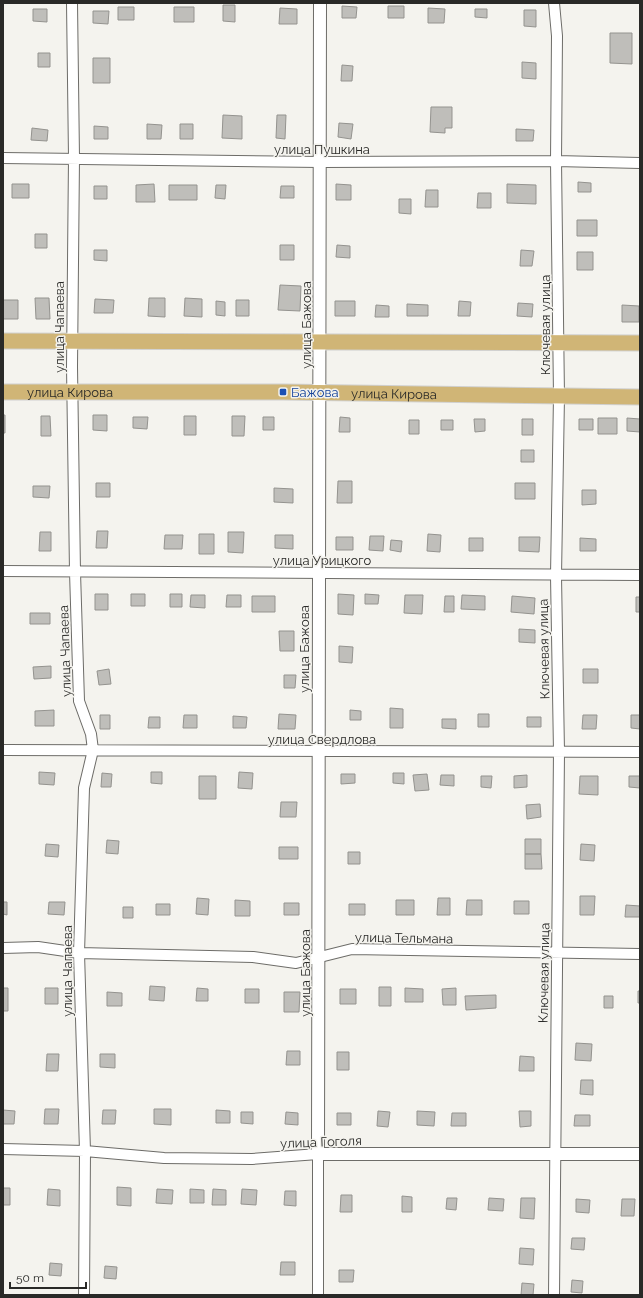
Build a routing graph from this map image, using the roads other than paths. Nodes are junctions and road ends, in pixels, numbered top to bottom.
1 (72, 3) edge
2 (320, 3) edge
3 (554, 3) edge
4 (3, 158) edge
5 (74, 158) junction
6 (556, 161) junction
7 (321, 162) junction
8 (640, 163) edge
9 (72, 340) junction
10 (3, 341) edge
11 (320, 341) junction
12 (558, 342) junction
13 (640, 343) edge
14 (3, 392) edge
15 (72, 392) junction
16 (320, 393) junction
17 (559, 396) junction
18 (640, 398) edge
19 (3, 571) edge
20 (75, 572) junction
21 (318, 573) junction
22 (640, 575) edge
23 (556, 576) junction
24 (3, 750) edge
25 (93, 750) junction
26 (319, 752) junction
27 (559, 752) junction
28 (640, 752) edge
29 (3, 948) edge
30 (78, 953) junction
31 (558, 954) junction
32 (640, 954) edge
33 (319, 958) junction
34 (3, 1149) edge
35 (84, 1151) junction
36 (318, 1154) junction
37 (554, 1154) junction
38 (640, 1154) edge
39 (84, 1295) edge
40 (318, 1295) edge
41 (554, 1295) edge

1 - 5 street, улица Чапаева
2 - 7 street, улица Бажова
3 - 6 street, Ключевая улица
4 - 5 street, улица Пушкина
5 - 7 street, улица Пушкина
5 - 9 street, улица Чапаева
6 - 7 street, улица Пушкина
6 - 8 street, улица Пушкина
6 - 12 street, Ключевая улица
7 - 11 street, улица Бажова
9 - 10 main road
9 - 11 main road
9 - 15 street, улица Чапаева
11 - 12 main road
11 - 16 street, улица Бажова
12 - 13 main road
12 - 17 street, Ключевая улица
14 - 15 main road, улица Кирова
15 - 16 main road, улица Кирова
15 - 20 street, улица Чапаева
16 - 17 main road, улица Кирова
16 - 21 street, улица Бажова
17 - 18 main road, улица Кирова
17 - 23 street, Ключевая улица
19 - 20 street, улица Урицкого
20 - 21 street, улица Урицкого
20 - 25 street, улица Чапаева
21 - 23 street, улица Урицкого
21 - 26 street, улица Бажова
22 - 23 street, улица Урицкого
23 - 27 street, Ключевая улица
24 - 25 street, улица Свердлова
25 - 26 street, улица Свердлова
25 - 30 street, улица Чапаева
26 - 27 street, улица Свердлова
26 - 33 street, улица Бажова
27 - 28 street, улица Свердлова
27 - 31 street, Ключевая улица
29 - 30 street, улица Тельмана
30 - 33 street, улица Тельмана
30 - 35 street, улица Чапаева
31 - 32 street, улица Тельмана
31 - 33 street, улица Тельмана
31 - 37 street, Ключевая улица
33 - 36 street, улица Бажова
34 - 35 street, улица Гоголя
35 - 36 street, улица Гоголя
35 - 39 street, улица Чапаева
36 - 37 street, улица Гоголя
36 - 40 street, улица Бажова
37 - 38 street, улица Гоголя
37 - 41 street, Ключевая улица

